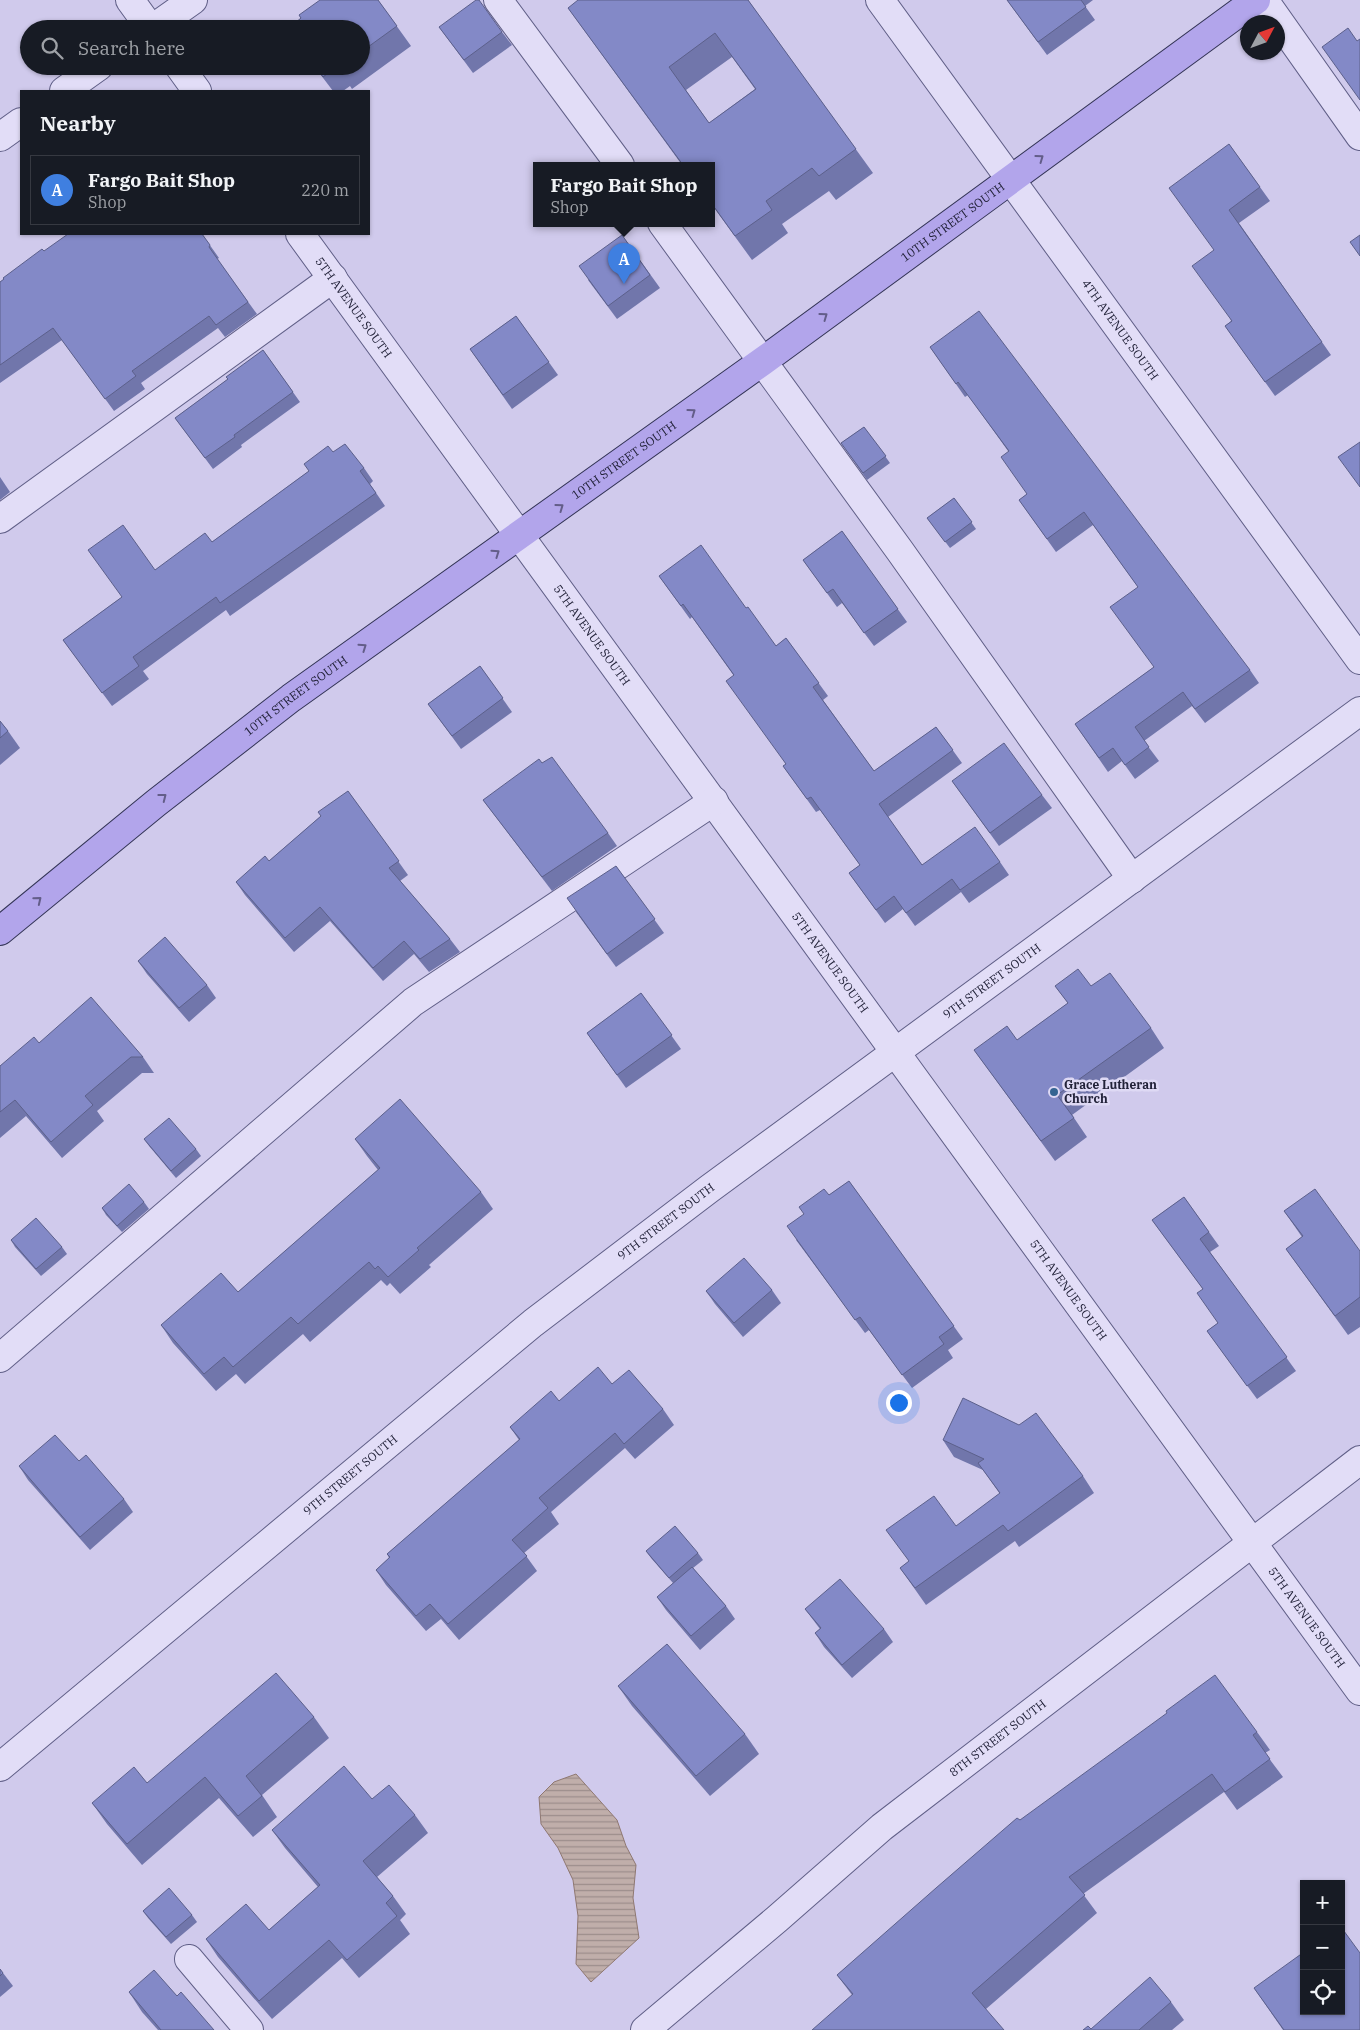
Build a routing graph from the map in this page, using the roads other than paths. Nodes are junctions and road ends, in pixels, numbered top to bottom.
1 (130, 0) edge
2 (193, 0) edge
3 (498, 0) edge
4 (880, 0) edge
5 (1256, 0) edge
6 (1264, 0) edge
7 (144, 20) edge
8 (164, 20) edge
9 (86, 75) edge
10 (185, 75) edge
11 (65, 90) edge
12 (196, 90) edge
13 (20, 123) edge
14 (1360, 136) edge
15 (0, 137) edge
16 (618, 162) edge
17 (1011, 180) junction
18 (665, 227) edge
19 (301, 235) edge
20 (333, 278) junction
21 (763, 361) junction
22 (0, 519) edge
23 (521, 535) junction
24 (1360, 660) edge
25 (1360, 711) edge
26 (714, 801) junction
27 (1132, 879) junction
28 (0, 931) edge
29 (896, 1052) junction
30 (0, 1358) edge
31 (1360, 1460) edge
32 (1252, 1543) junction
33 (1360, 1691) edge
34 (0, 1767) edge
35 (189, 1959) dead end
36 (249, 2030) edge
37 (645, 2030) edge

1 - 7 street
2 - 8 street
3 - 16 street
4 - 17 street, 4TH AVENUE SOUTH
17 -> 5 main road, 10TH STREET SOUTH
6 - 14 street
9 - 11 street
10 - 12 street
13 - 15 street
21 -> 17 main road, 10TH STREET SOUTH
17 - 24 street, 4TH AVENUE SOUTH
18 - 21 street
19 - 20 street, 5TH AVENUE SOUTH
20 - 22 street
20 - 23 street, 5TH AVENUE SOUTH
23 -> 21 main road, 10TH STREET SOUTH
21 - 27 street
23 - 26 street, 5TH AVENUE SOUTH
28 -> 23 main road, 10TH STREET SOUTH
25 - 27 street, 9TH STREET SOUTH
26 - 29 street, 5TH AVENUE SOUTH
26 - 30 street
27 - 29 street, 9TH STREET SOUTH
29 - 32 street, 5TH AVENUE SOUTH
29 - 34 street, 9TH STREET SOUTH
31 - 32 street, 8TH STREET SOUTH
32 - 33 street, 5TH AVENUE SOUTH
32 - 37 street, 8TH STREET SOUTH
35 - 36 street

